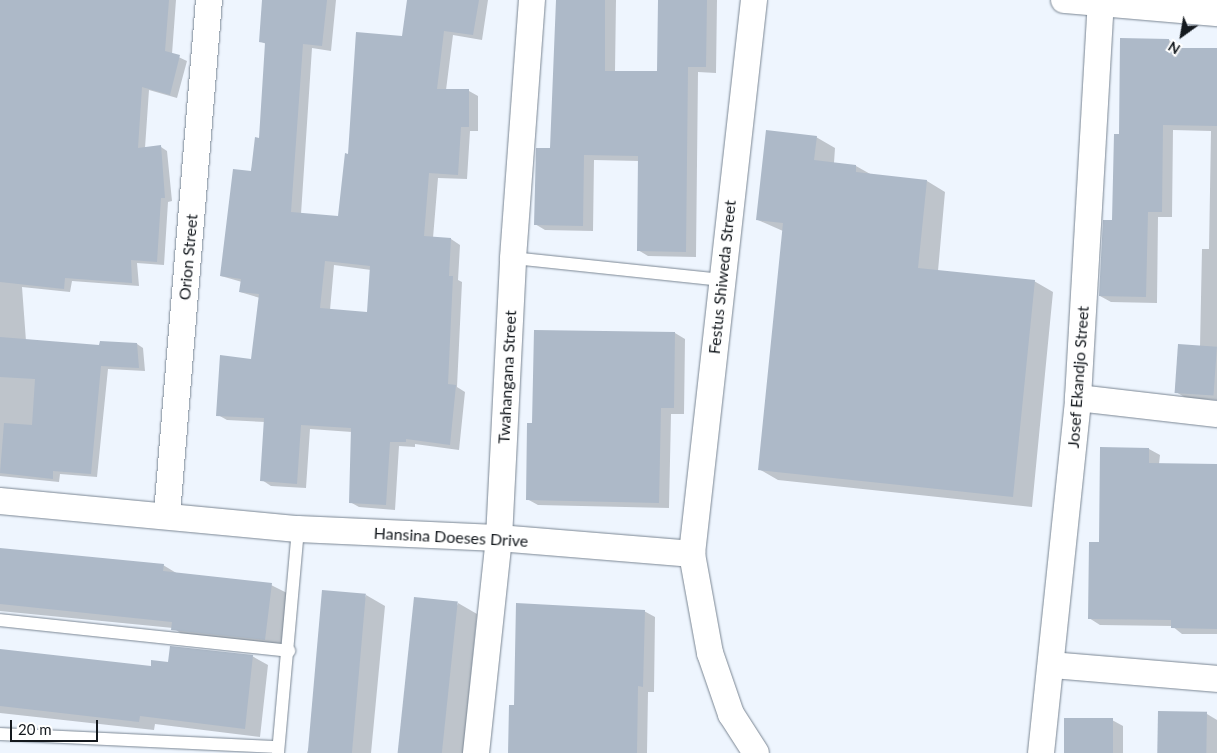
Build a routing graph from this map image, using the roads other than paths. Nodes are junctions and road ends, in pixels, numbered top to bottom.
1 (209, 0) edge
2 (532, 0) edge
3 (754, 0) edge
4 (1064, 0) edge
5 (1101, 2) edge
6 (1217, 13) edge
7 (513, 258) junction
8 (721, 280) junction
9 (1078, 398) junction
10 (1217, 414) edge
11 (0, 501) edge
12 (167, 514) junction
13 (298, 529) junction
14 (499, 538) junction
15 (692, 554) junction
16 (0, 620) edge
17 (289, 651) junction
18 (1052, 665) junction
19 (1217, 679) edge
20 (0, 734) edge
21 (278, 750) edge
22 (476, 753) edge
23 (756, 753) edge
24 (1041, 753) edge

1 - 12 street, Orion Street
2 - 7 street, Twahangana Street
3 - 8 street, Festus Shiweda Street
4 - 5 street
5 - 6 street
5 - 9 street, Josef Ekandjo Street
7 - 8 lane
7 - 14 street, Twahangana Street
8 - 15 street, Festus Shiweda Street
9 - 10 street
9 - 18 street, Josef Ekandjo Street
11 - 12 street, Hansina Doeses Drive
12 - 13 street, Hansina Doeses Drive
13 - 14 street, Hansina Doeses Drive
13 - 17 lane
14 - 15 street, Hansina Doeses Drive
14 - 22 street, Twahangana Street
15 - 23 street
16 - 17 lane
17 - 21 lane
18 - 19 street
18 - 24 street, Josef Ekandjo Street
20 - 21 lane

